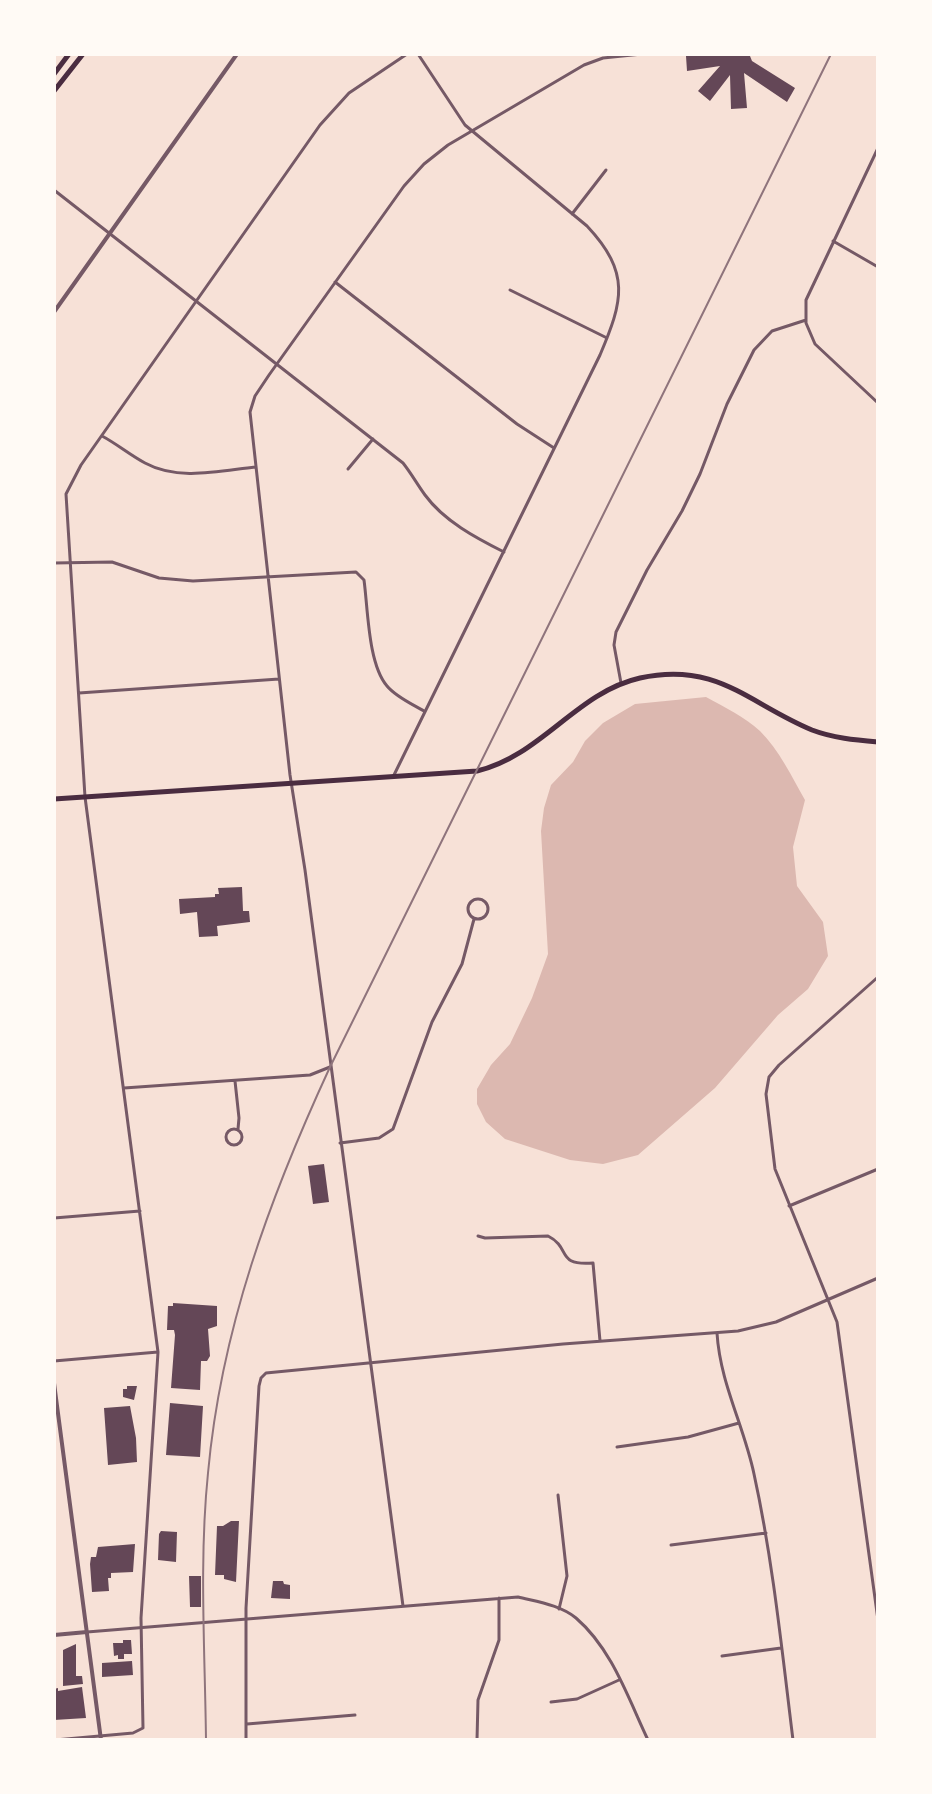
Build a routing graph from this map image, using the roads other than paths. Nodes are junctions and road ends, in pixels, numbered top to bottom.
1 (69, 54) edge
2 (83, 54) edge
3 (237, 54) edge
4 (407, 54) edge
5 (418, 54) edge
6 (642, 54) edge
7 (54, 74) edge
8 (54, 91) edge
9 (473, 132) junction
10 (878, 148) edge
11 (606, 170) dead end
12 (54, 190) edge
13 (572, 214) junction
14 (109, 233) junction
15 (833, 241) junction
16 (878, 267) edge
17 (335, 282) junction
18 (510, 290) dead end
19 (196, 300) junction
20 (54, 312) edge
21 (806, 320) junction
22 (607, 338) junction
23 (277, 363) junction
24 (878, 403) edge
25 (102, 436) junction
26 (373, 439) junction
27 (554, 448) junction
28 (255, 467) junction
29 (348, 469) dead end
30 (504, 552) junction
31 (70, 562) junction
32 (54, 563) edge
33 (268, 576) junction
34 (279, 679) junction
35 (621, 683) junction
36 (78, 693) junction
37 (425, 711) junction
38 (878, 742) edge
39 (393, 777) junction
40 (292, 784) junction
41 (85, 797) junction
42 (54, 799) edge
43 (474, 919) junction
44 (878, 977) edge
45 (330, 1067) junction
46 (235, 1081) junction
47 (124, 1088) junction
48 (237, 1130) junction
49 (340, 1143) junction
50 (878, 1169) edge
51 (789, 1206) junction
52 (140, 1211) junction
53 (54, 1218) edge
54 (478, 1236) dead end
55 (878, 1278) edge
56 (829, 1299) junction
57 (717, 1333) junction
58 (600, 1341) junction
59 (158, 1352) junction
60 (54, 1361) edge
61 (370, 1363) junction
62 (54, 1383) edge
63 (739, 1423) junction
64 (617, 1447) dead end
65 (558, 1495) dead end
66 (766, 1533) junction
67 (671, 1545) dead end
68 (499, 1598) junction
69 (403, 1606) junction
70 (559, 1609) junction
71 (246, 1620) junction
72 (878, 1620) edge
73 (141, 1628) junction
74 (87, 1632) junction
75 (54, 1635) edge
76 (781, 1648) junction
77 (722, 1656) dead end
78 (619, 1680) junction
79 (551, 1702) dead end
80 (355, 1715) dead end
81 (246, 1724) junction
82 (101, 1738) edge
83 (55, 1740) edge
84 (246, 1740) edge
85 (477, 1740) edge
86 (648, 1740) edge
87 (793, 1740) edge

1 - 7 main road
2 - 8 main road
3 - 14 street
4 - 19 street
5 - 9 street
6 - 9 street
9 - 13 street
9 - 17 street
10 - 15 street
11 - 13 street
12 - 14 street
13 - 22 street
14 - 19 street
14 - 20 street
15 - 16 street
15 - 21 street
17 - 23 street
17 - 27 street
18 - 22 street
19 - 23 street
19 - 25 street
21 - 24 street
21 - 35 street
22 - 27 street
23 - 26 street
23 - 28 street
25 - 28 street
25 - 31 street
26 - 29 street
26 - 30 street
27 - 30 street
28 - 33 street
30 - 37 street
31 - 32 street
31 - 33 street
31 - 36 street
33 - 34 street
33 - 37 street
34 - 36 street
34 - 40 street
35 - 38 main road
35 - 39 main road
36 - 41 street
37 - 39 street
39 - 40 main road
40 - 41 main road
40 - 45 street
41 - 42 main road
41 - 47 street
43 - 43 street
43 - 49 street
44 - 51 street
45 - 46 street
45 - 49 street
46 - 47 street
46 - 48 street
47 - 52 street
48 - 48 street
49 - 61 street
50 - 51 street
51 - 56 street
52 - 53 street
52 - 59 street
54 - 58 street
55 - 56 street
56 - 57 street
56 - 72 street
57 - 58 street
57 - 63 street
58 - 61 street
59 - 60 street
59 - 73 street
61 - 69 street
61 - 71 street
62 - 74 street
63 - 64 street
63 - 66 street
65 - 70 street
66 - 67 street
66 - 76 street
68 - 69 street
68 - 70 street
68 - 85 street
69 - 71 street
70 - 78 street
71 - 73 street
71 - 81 street
73 - 74 street
73 - 82 street
74 - 75 street
74 - 82 street
76 - 77 street
76 - 87 street
78 - 79 street
78 - 86 street
80 - 81 street
81 - 84 street
82 - 83 street

